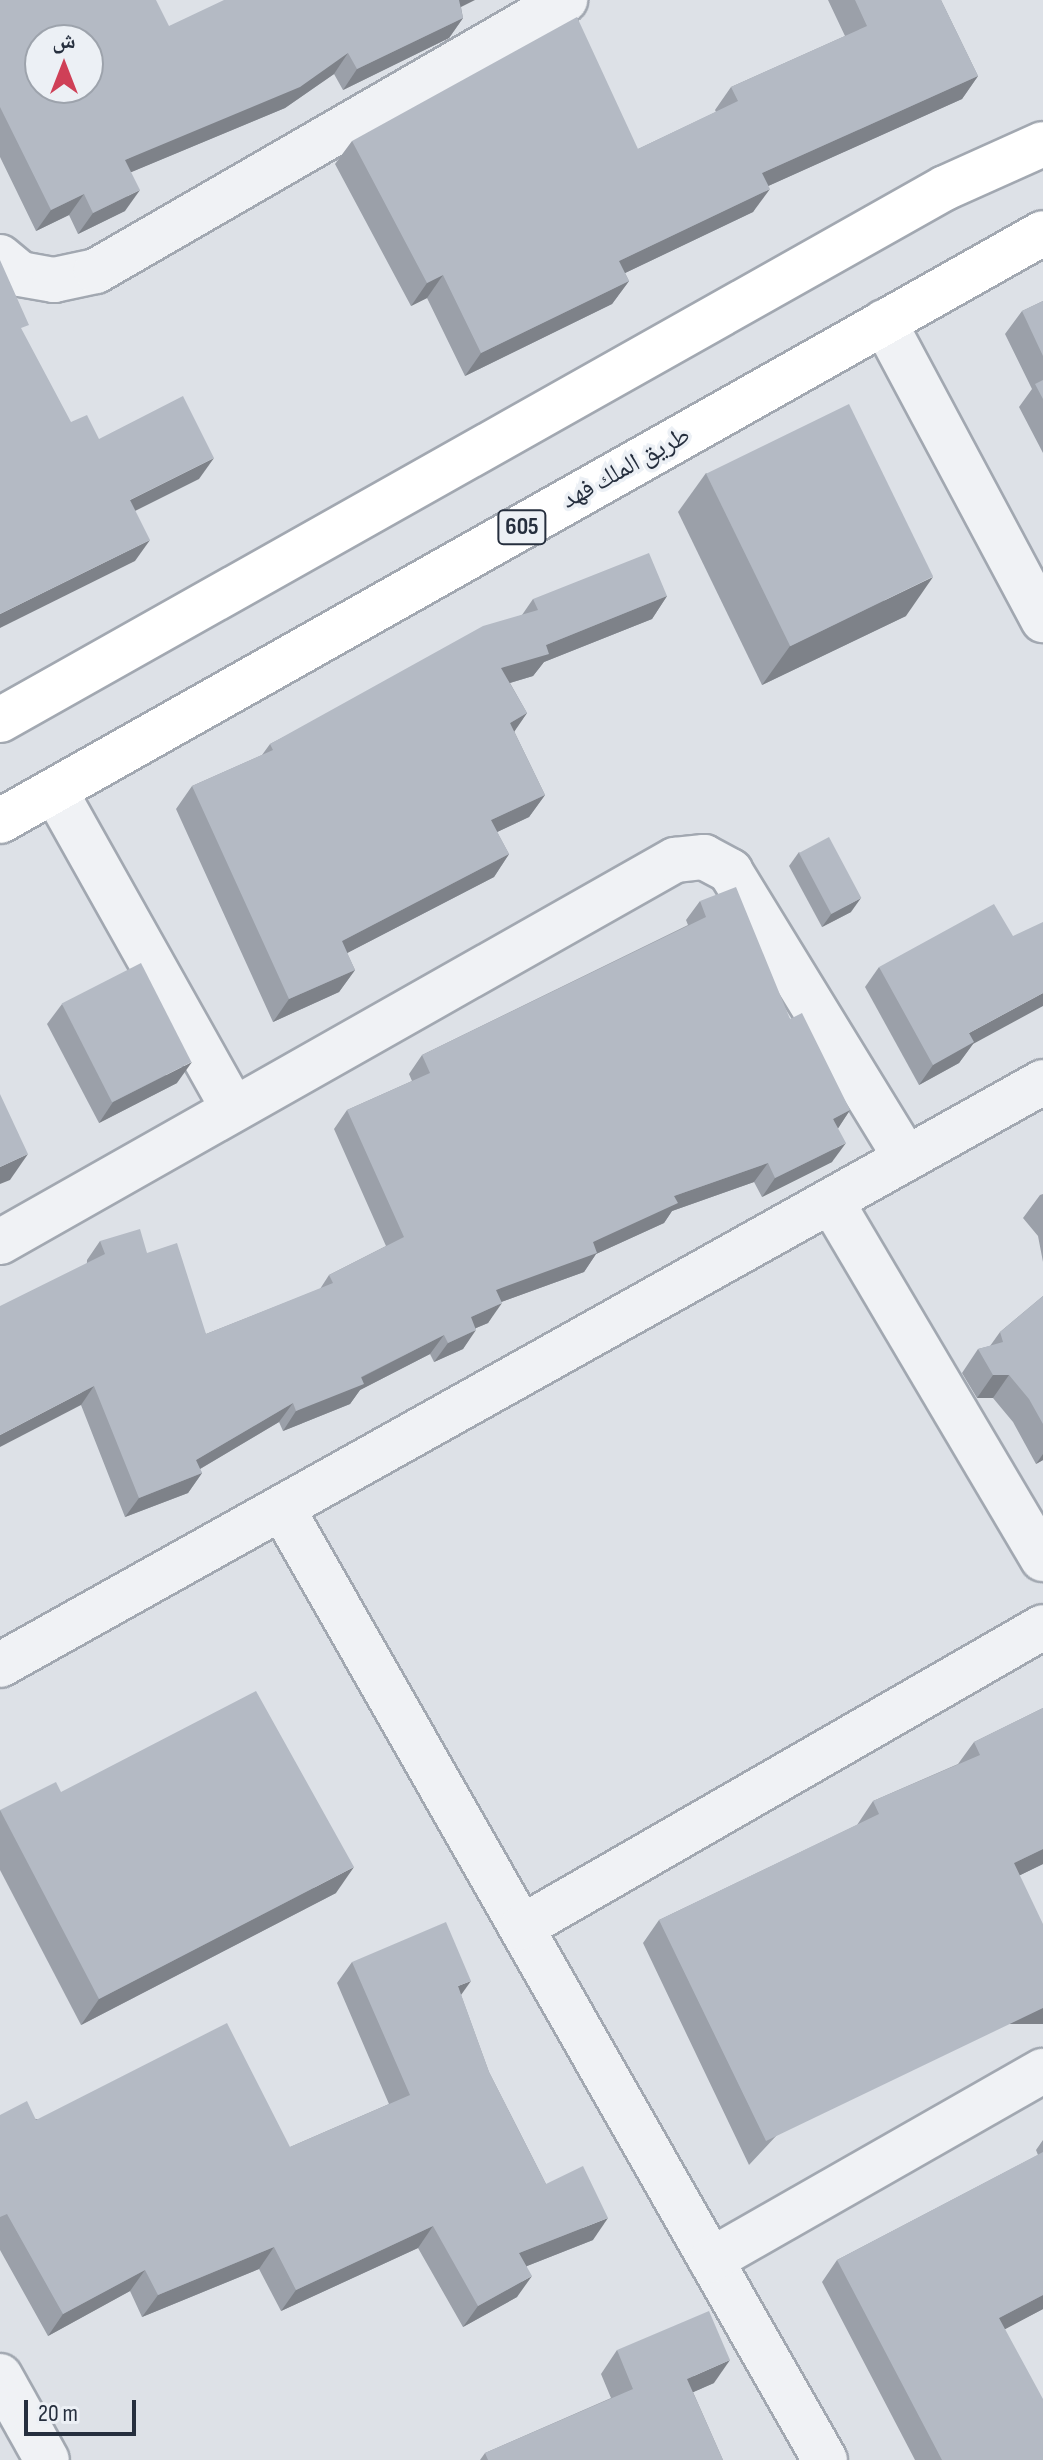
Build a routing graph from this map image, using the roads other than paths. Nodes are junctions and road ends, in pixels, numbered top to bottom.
1 (565, 0) edge
2 (1043, 144) edge
3 (1043, 233) edge
4 (0, 257) edge
5 (884, 322) junction
6 (1043, 620) edge
7 (0, 720) edge
8 (55, 791) junction
9 (0, 821) edge
10 (1043, 1082) edge
11 (231, 1105) junction
12 (906, 1158) junction
13 (831, 1201) junction
14 (0, 1242) edge
15 (282, 1508) junction
16 (1043, 1559) edge
17 (1043, 1627) edge
18 (0, 1665) edge
19 (522, 1927) junction
20 (1043, 2071) edge
21 (711, 2260) junction
22 (0, 2376) edge
23 (47, 2460) edge
24 (825, 2460) edge

1 - 4 street
2 - 7 highway
3 - 5 highway, طريق الملك فهد / 605
5 - 6 street
5 - 8 highway, طريق الملك فهد / 605
8 - 9 highway, طريق الملك فهد / 605
8 - 11 street
10 - 12 street
11 - 12 street
11 - 14 street
12 - 13 street
13 - 15 street
13 - 16 street
15 - 18 street
15 - 19 street
17 - 19 street
19 - 21 street
20 - 21 street
21 - 24 street
22 - 23 street

